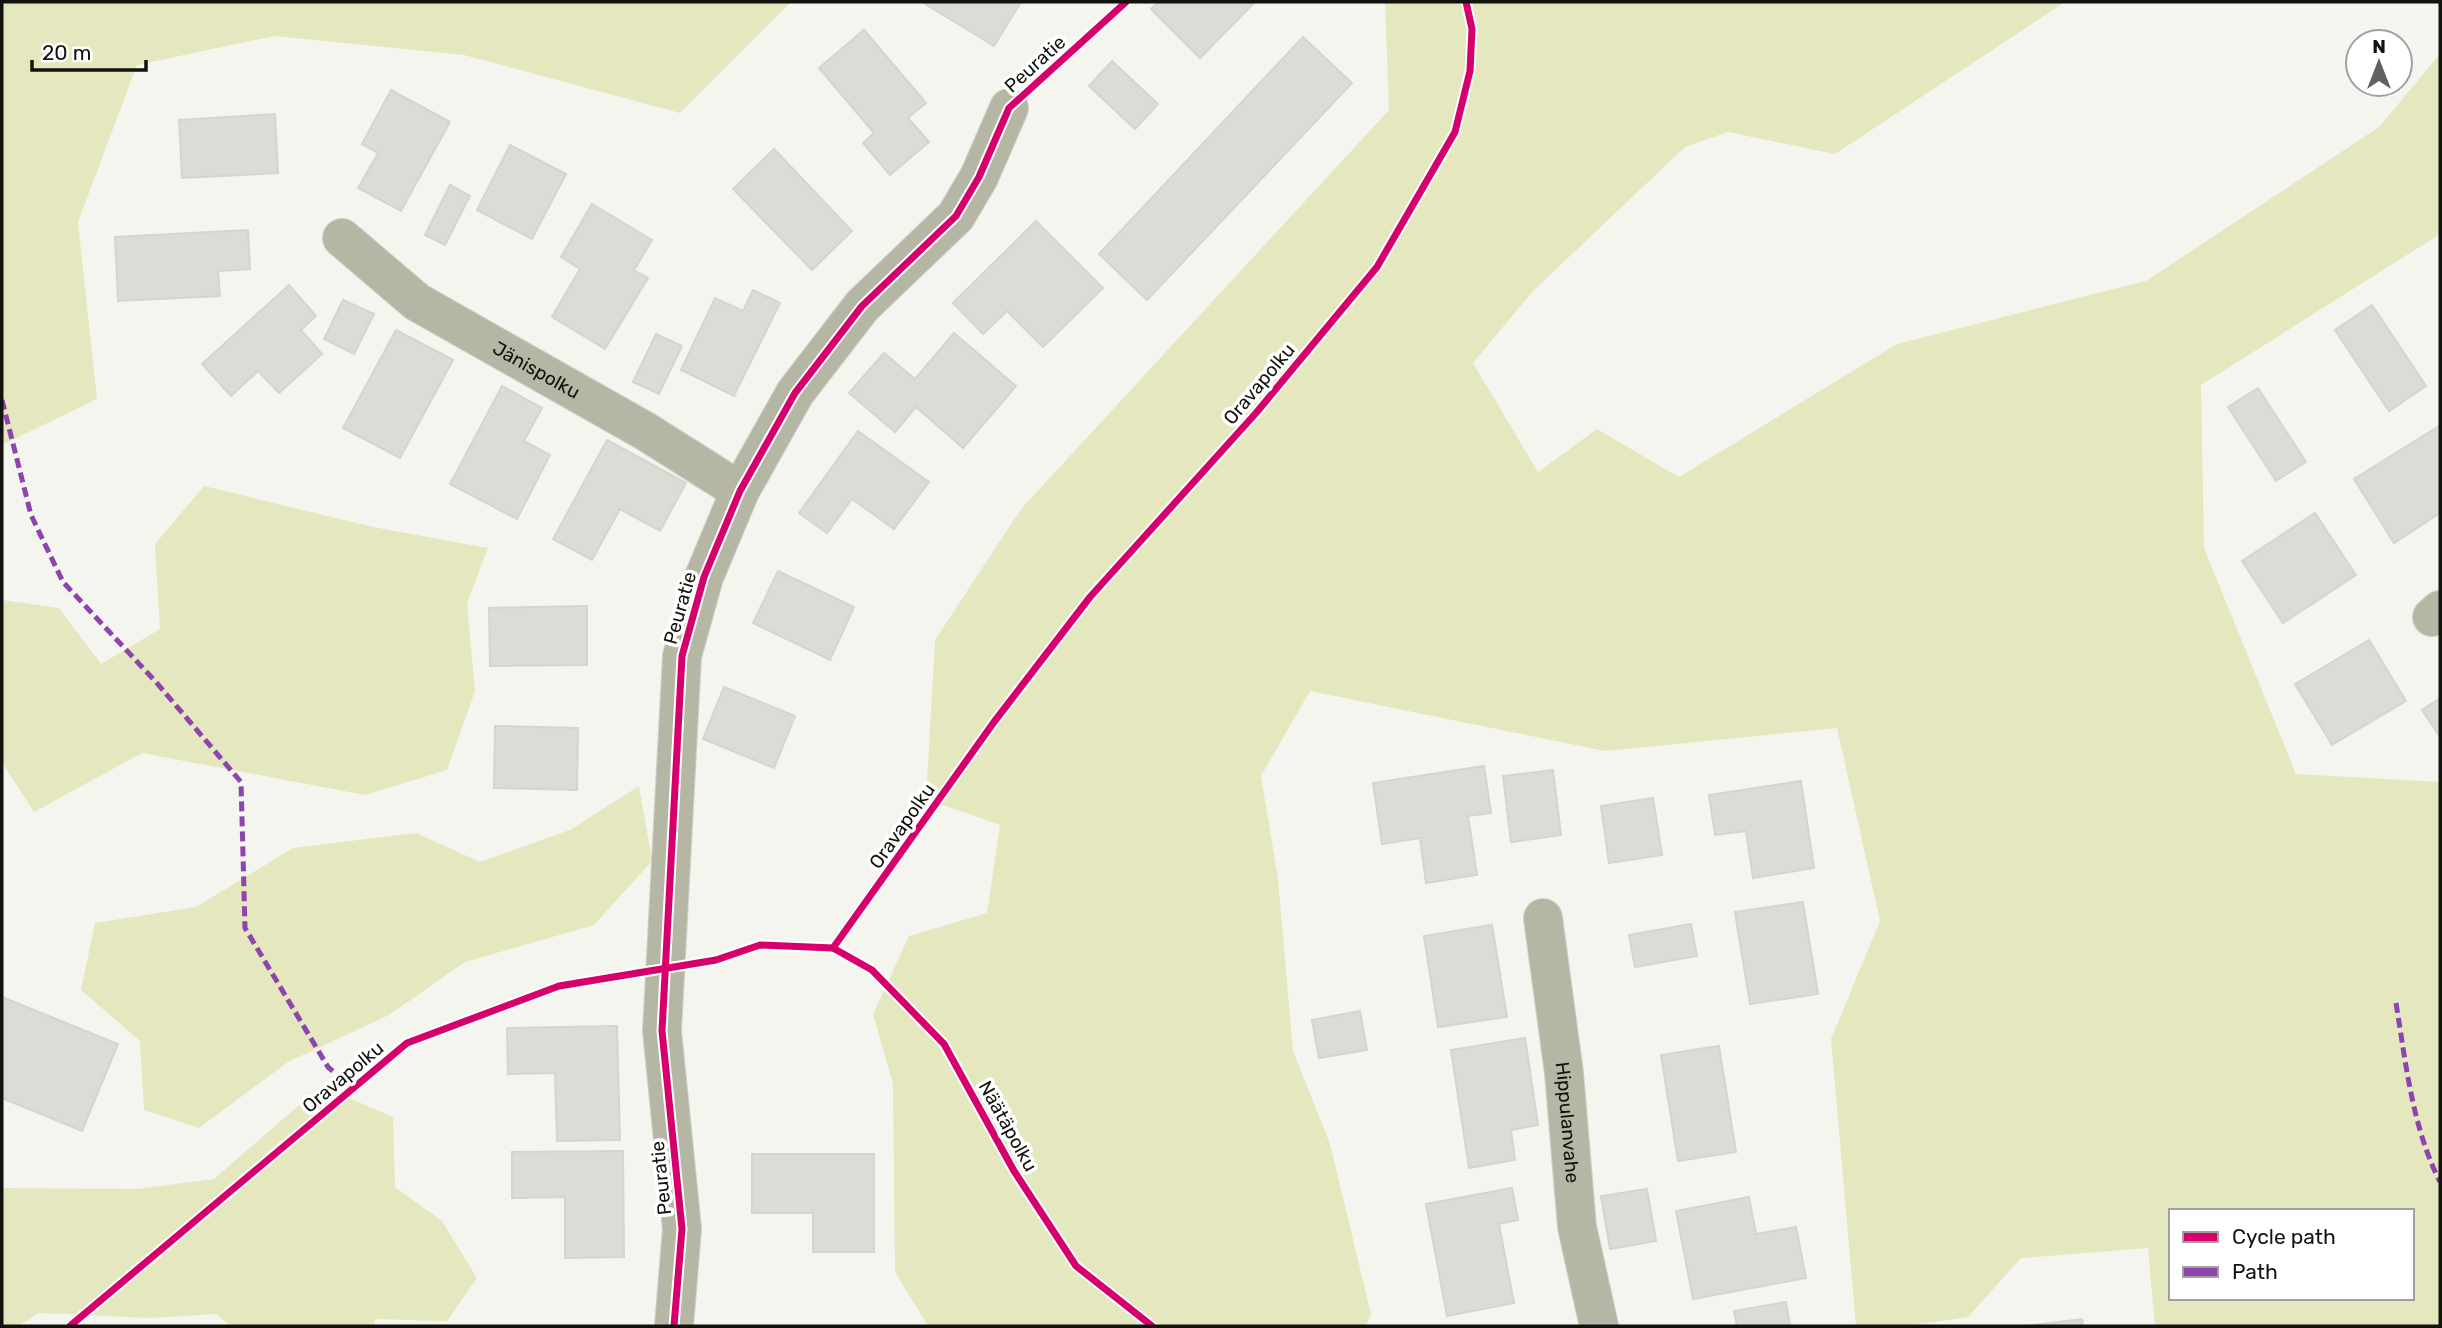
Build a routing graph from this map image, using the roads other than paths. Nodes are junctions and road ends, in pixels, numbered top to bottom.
1 (1009, 108) dead end
2 (342, 238) dead end
3 (740, 491) junction
4 (1543, 918) dead end
5 (674, 1326) edge
6 (1599, 1326) edge

1 - 3 street, Peuratie
2 - 3 street, Jänispolku
3 - 5 street, Peuratie
4 - 6 street, Hippulanvahe

